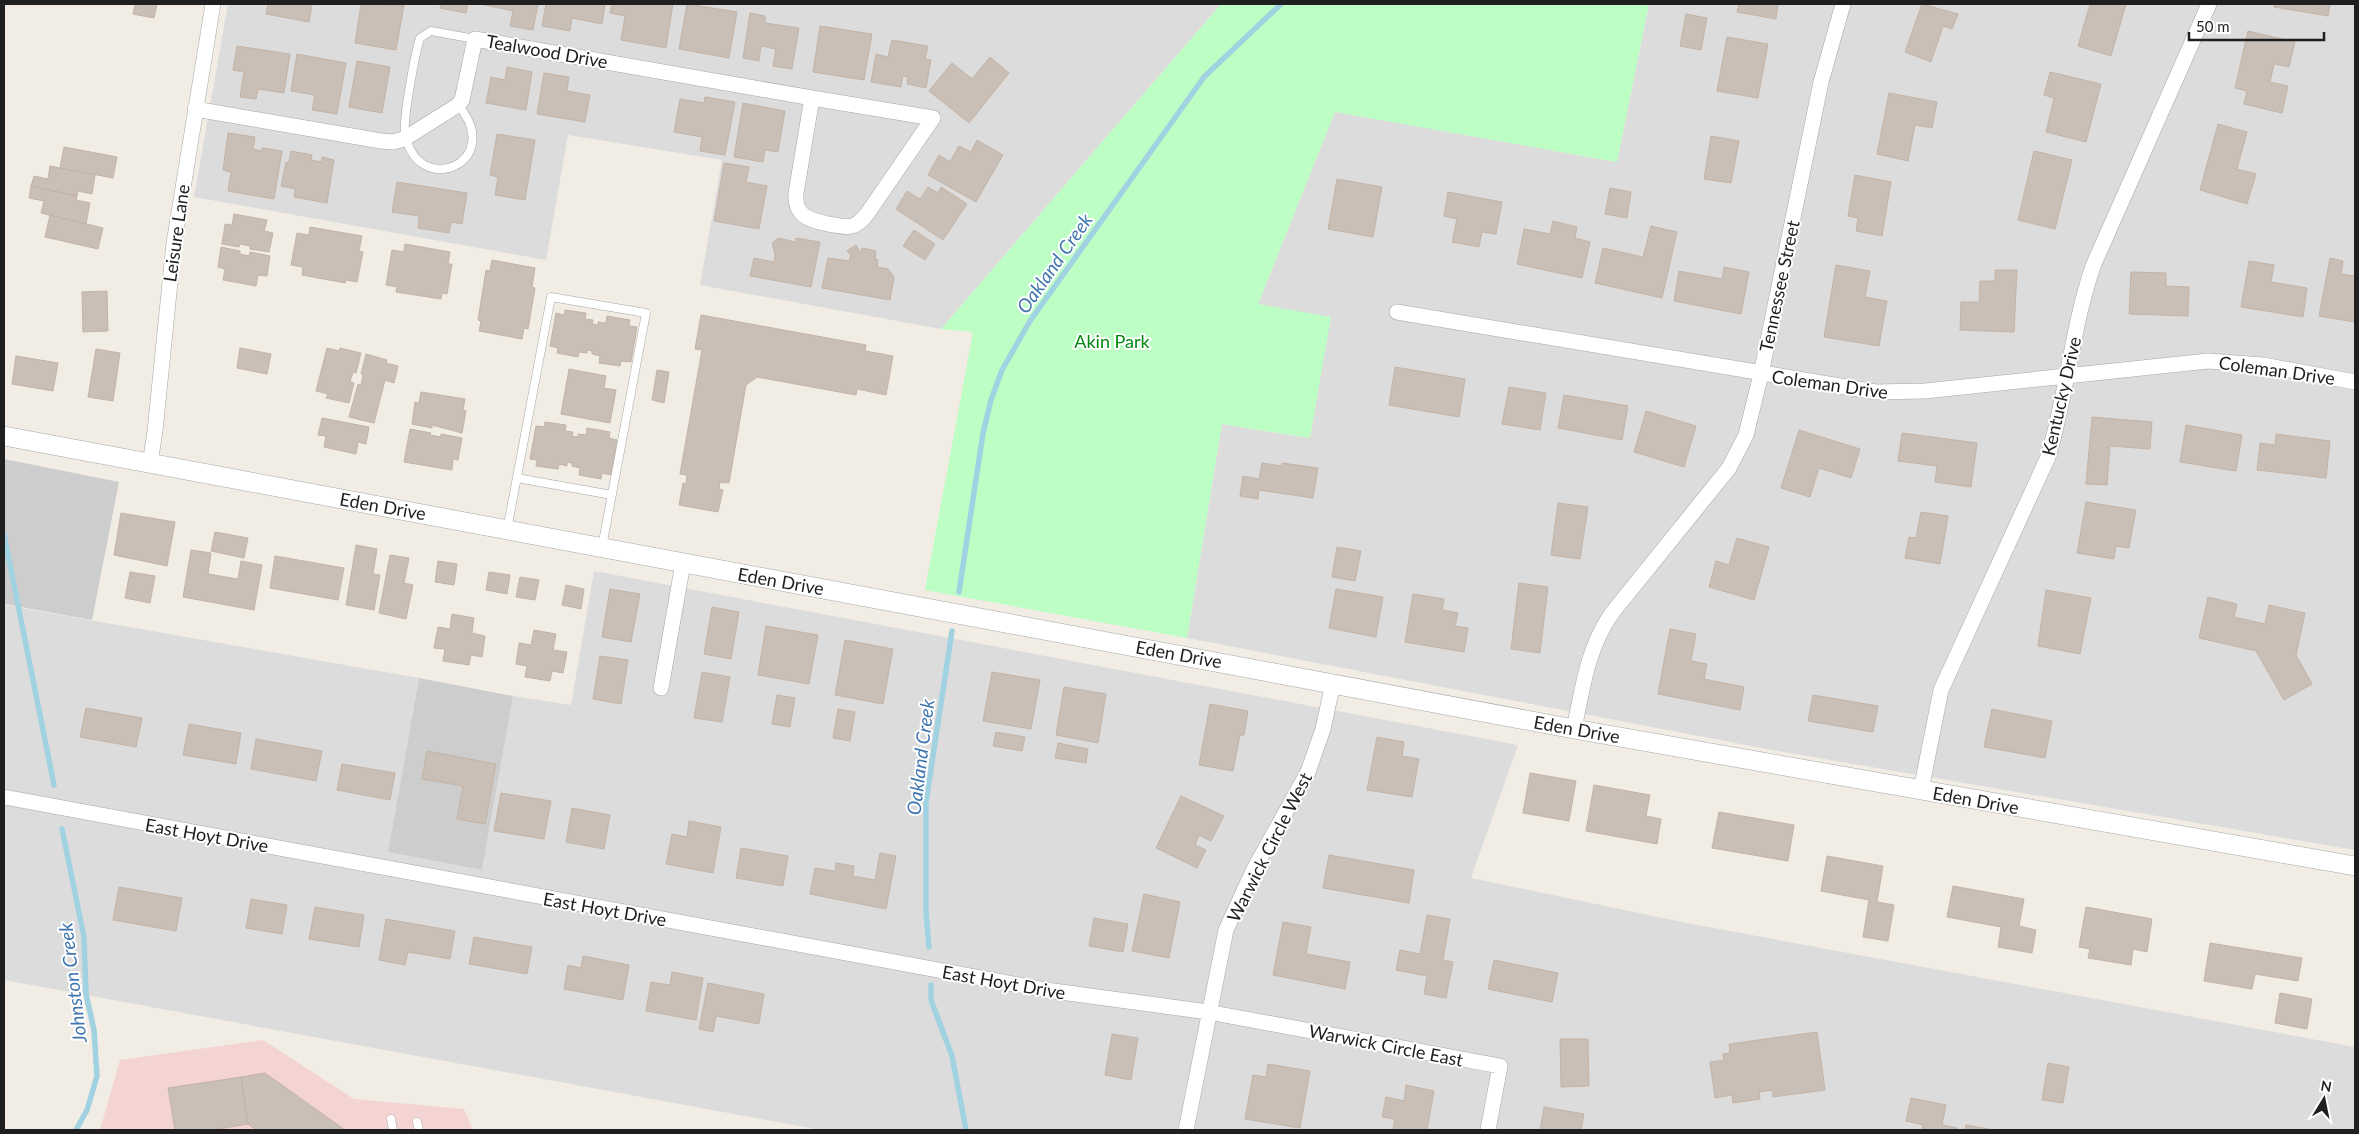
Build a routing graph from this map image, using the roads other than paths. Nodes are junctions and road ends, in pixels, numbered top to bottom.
1 (213, 4) edge
2 (1843, 4) edge
3 (2209, 4) edge
4 (475, 39) junction
5 (812, 98) junction
6 (458, 105) junction
7 (195, 109) junction
8 (406, 138) junction
9 (1398, 312) dead end
10 (1761, 374) junction
11 (2067, 376) junction
12 (2355, 382) edge
13 (4, 436) edge
14 (150, 464) junction
15 (517, 478) junction
16 (612, 495) junction
17 (508, 530) junction
18 (602, 547) junction
19 (683, 563) junction
20 (1333, 683) junction
21 (661, 688) dead end
22 (1574, 728) junction
23 (1921, 790) junction
24 (4, 797) edge
25 (2355, 866) edge
26 (1208, 1012) junction
27 (391, 1119) dead end
28 (393, 1130) edge
29 (1186, 1130) edge
30 (1488, 1130) edge

1 - 7 street, Leisure Lane
2 - 10 street, Tennessee Street
3 - 11 street, Kentucky Drive
4 - 5 street, Tealwood Drive
4 - 6 street, Tealwood Drive
4 - 8 lane
5 - 5 street, Tealwood Drive
6 - 8 street
6 - 8 lane
7 - 8 street
7 - 14 street, Leisure Lane
9 - 10 street, Coleman Drive
10 - 11 street, Coleman Drive
10 - 22 street, Tennessee Street
11 - 12 street, Coleman Drive
11 - 23 street, Kentucky Drive
13 - 14 street, Eden Drive
14 - 17 street, Eden Drive
15 - 16 lane
15 - 16 lane
15 - 17 lane
16 - 18 lane
17 - 18 street, Eden Drive
18 - 19 street, Eden Drive
19 - 20 street, Eden Drive
19 - 21 street
20 - 22 street, Eden Drive
20 - 26 street, Warwick Circle West
22 - 23 street, Eden Drive
23 - 25 street, Eden Drive
24 - 26 street, East Hoyt Drive
26 - 29 street, Warwick Circle West
26 - 30 street, Warwick Circle East
27 - 28 lane

